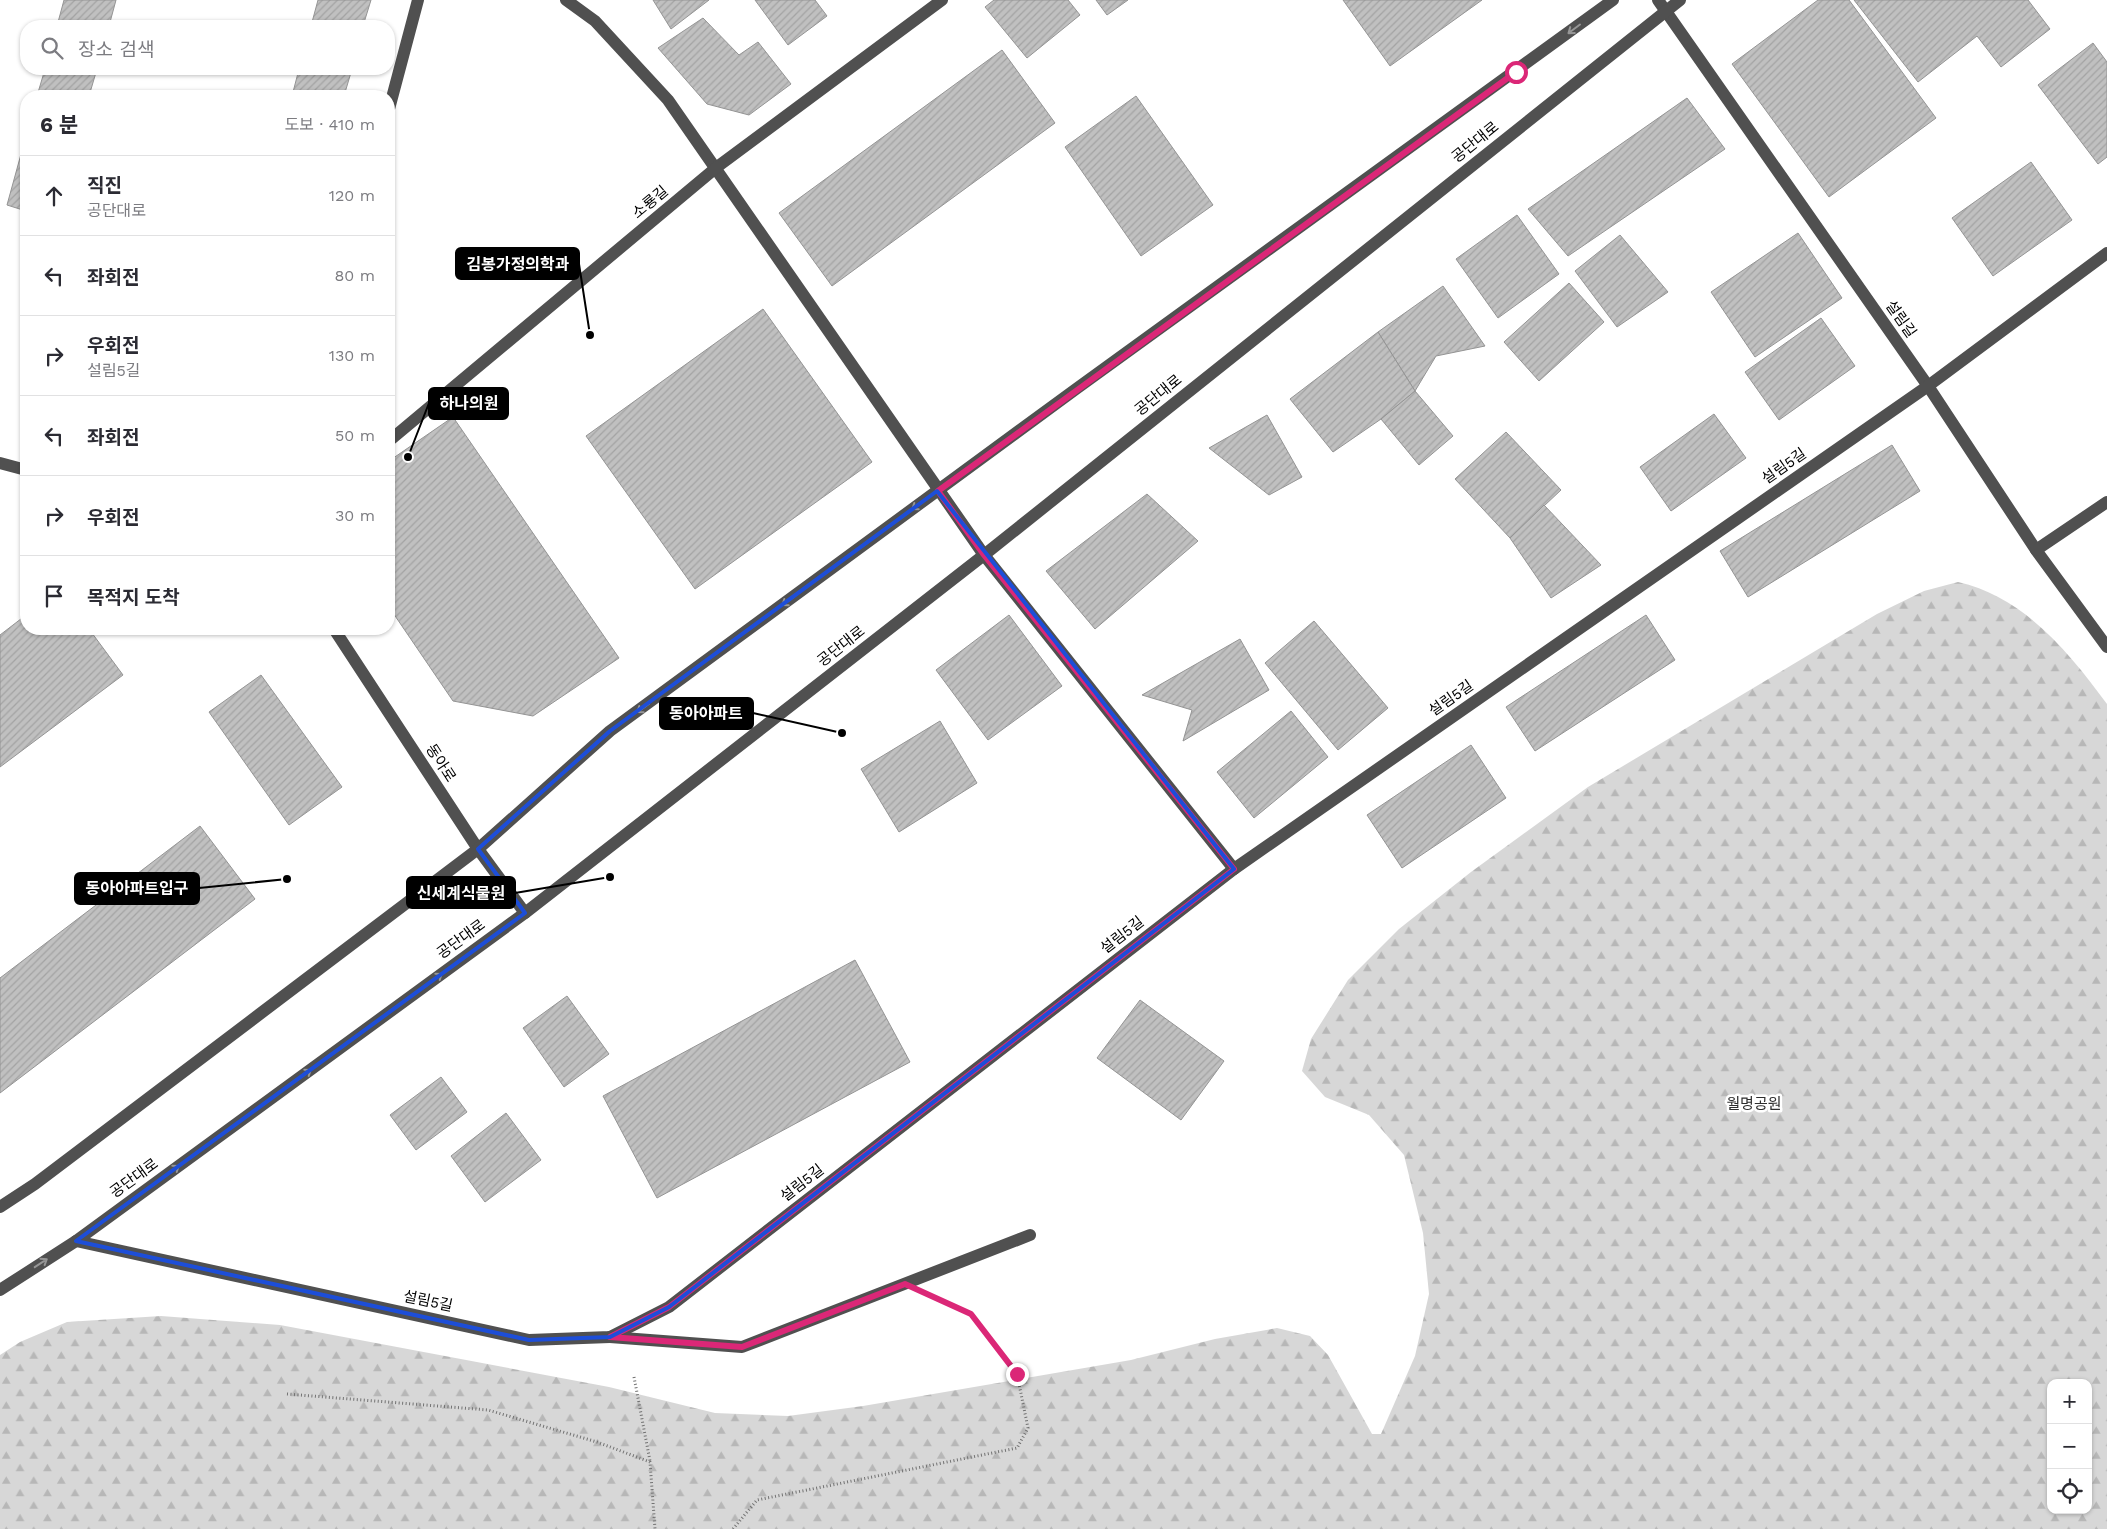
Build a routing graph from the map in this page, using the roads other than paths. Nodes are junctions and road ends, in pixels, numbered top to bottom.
1 (418, 0) edge
2 (566, 0) edge
3 (942, 0) edge
4 (1613, 0) edge
5 (1658, 0) edge
6 (1680, 0) edge
7 (1665, 11) junction
8 (394, 90) edge
9 (717, 167) junction
10 (2107, 254) edge
11 (1928, 386) junction
12 (395, 436) edge
13 (0, 463) edge
14 (20, 468) edge
15 (938, 491) junction
16 (2107, 502) edge
17 (2036, 550) junction
18 (984, 555) junction
19 (338, 635) edge
20 (2107, 647) edge
21 (478, 849) junction
22 (1234, 869) junction
23 (524, 913) junction
24 (0, 1207) edge
25 (1030, 1235) dead end
26 (76, 1241) junction
27 (0, 1290) edge
28 (610, 1337) junction

1 - 8 street
2 - 9 street
3 - 9 street, 소룡길
4 -> 15 street, 공단대로
5 - 7 street, 설림길
6 - 7 street, 공단대로
7 - 11 street, 설림길
7 - 18 street, 공단대로
9 - 12 street, 소룡길
9 - 15 street
10 - 11 street, 설림5길
11 - 17 street, 설림길
11 - 22 street, 설림5길
13 - 14 street
15 - 18 street
15 -> 21 street, 공단대로
16 - 17 street
17 - 20 street, 설림길
18 - 22 street
18 - 23 street, 공단대로
19 - 21 street, 동아로
21 - 23 street, 동아로
21 - 24 street, 공단대로
22 - 28 street, 설림5길
26 -> 23 street, 공단대로
25 - 28 street
27 -> 26 street, 공단대로
26 - 28 street, 설림5길

